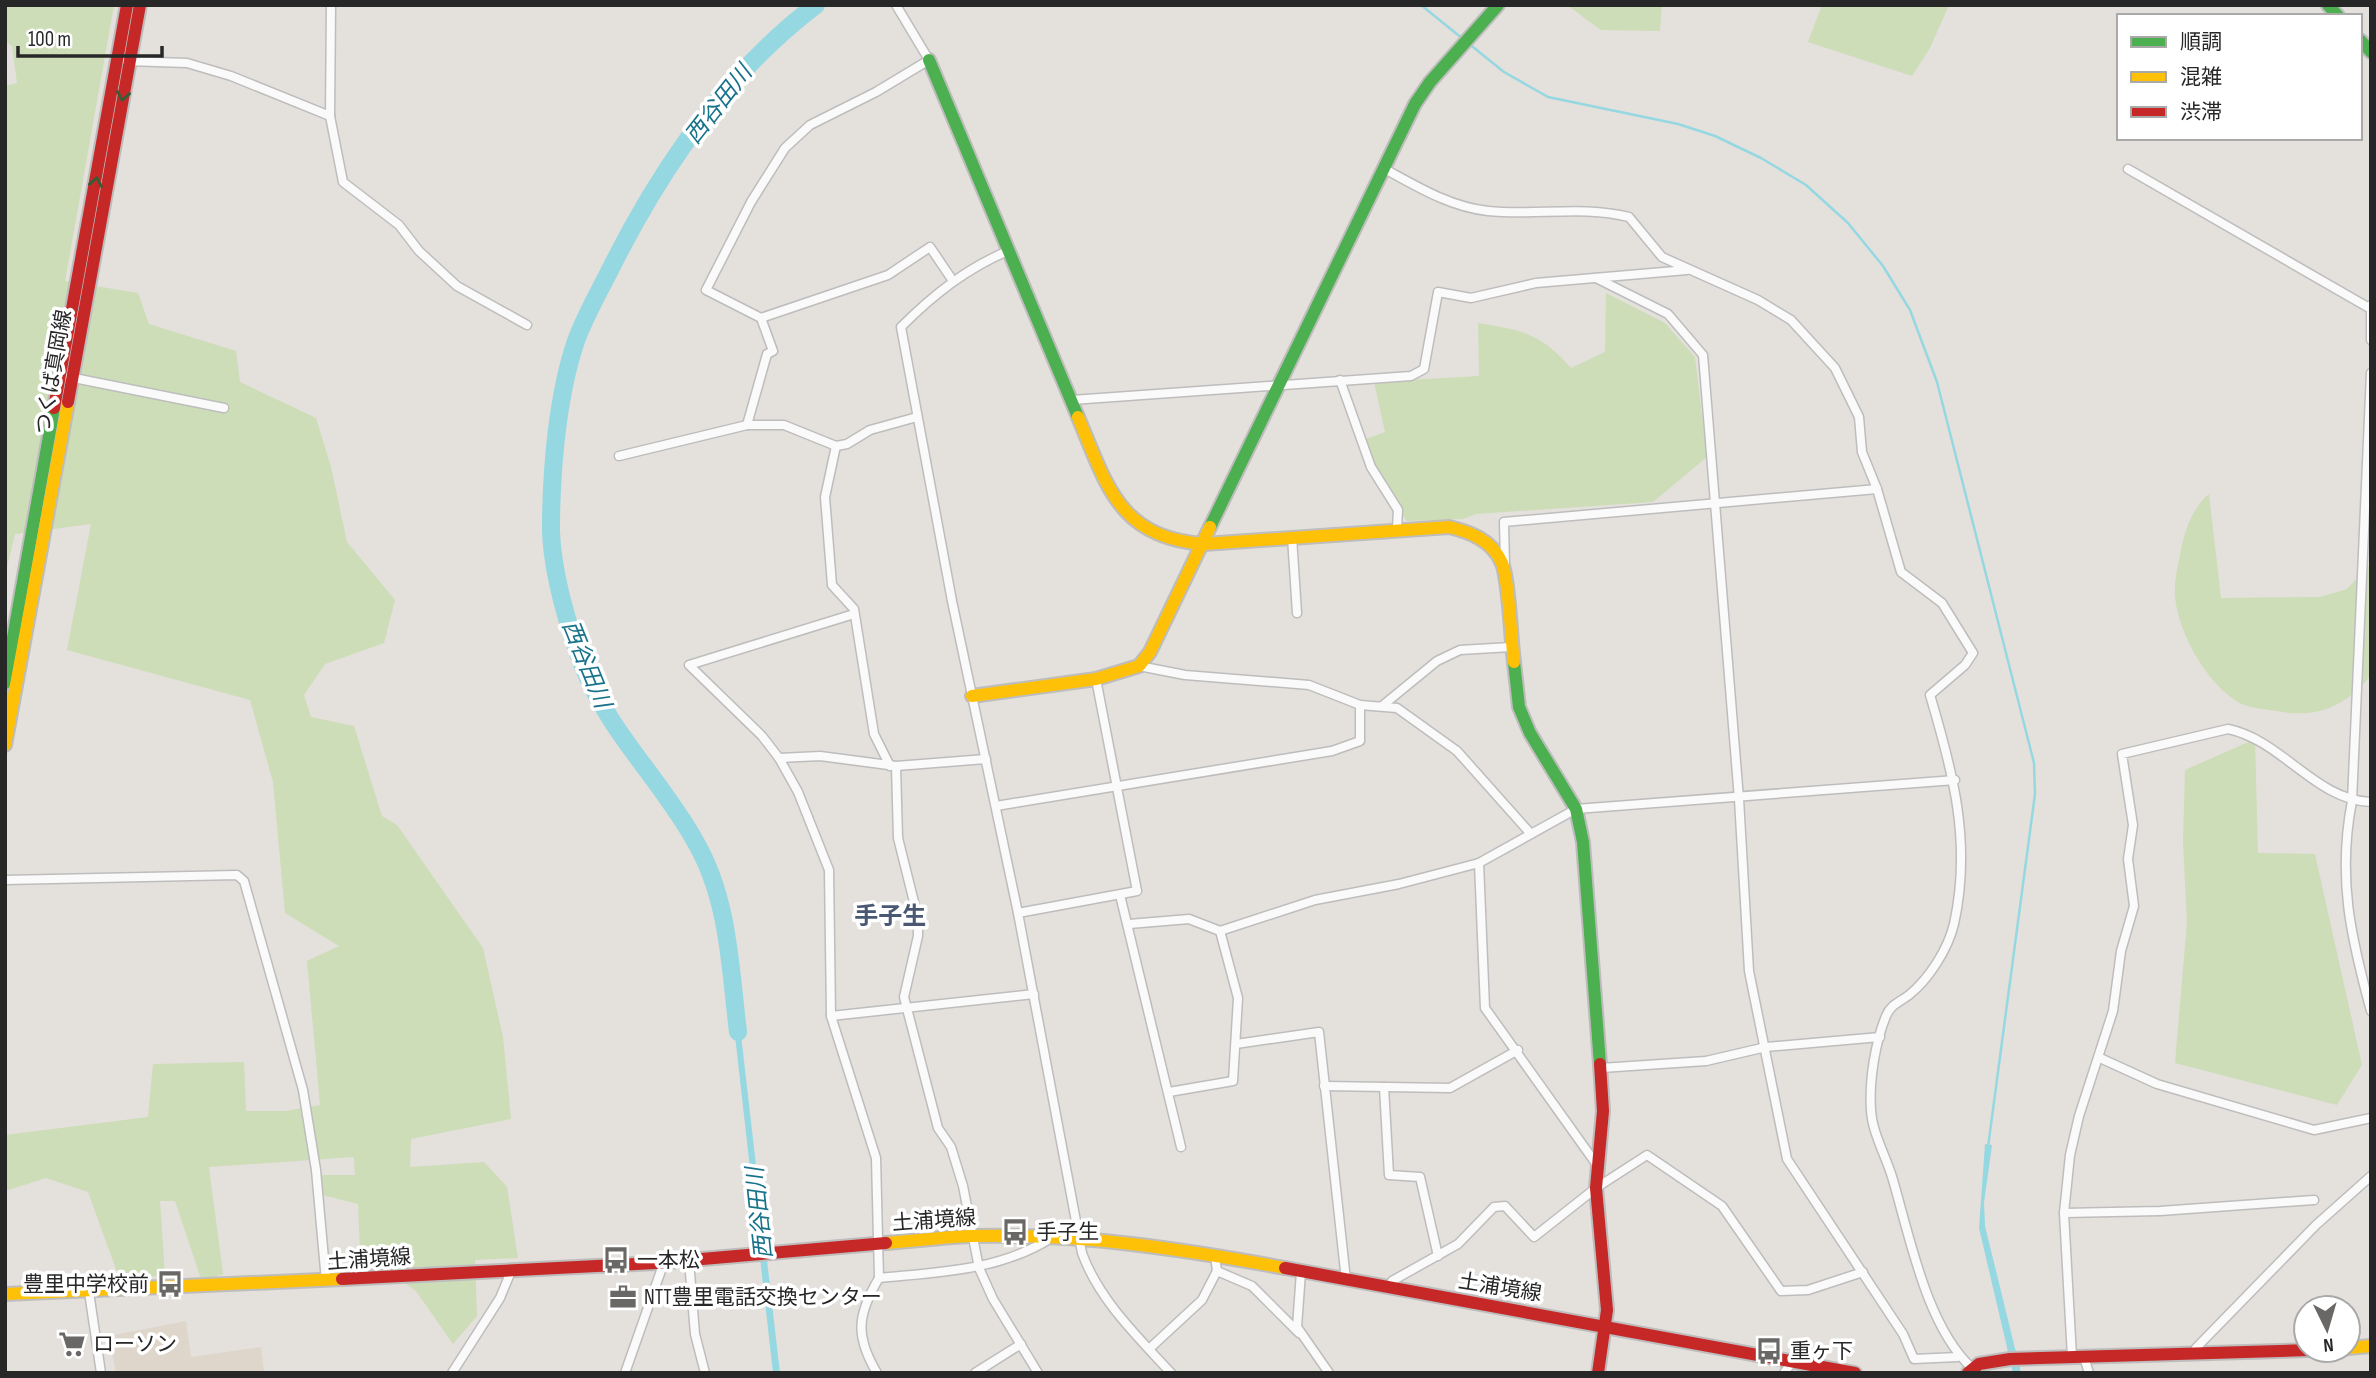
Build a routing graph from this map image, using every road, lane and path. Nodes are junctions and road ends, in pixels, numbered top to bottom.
1 (127, 5) edge
2 (139, 5) edge
3 (331, 5) edge
4 (896, 5) edge
5 (1498, 5) edge
6 (929, 60) junction
7 (123, 61) junction
8 (330, 116) junction
9 (1383, 168) junction
10 (2128, 169) dead end
11 (1010, 250) junction
12 (1690, 270) junction
13 (1597, 278) junction
14 (953, 281) junction
15 (2370, 308) edge
16 (761, 318) junction
17 (527, 325) dead end
18 (2371, 340) edge
19 (2371, 373) edge
20 (66, 376) junction
21 (1340, 380) junction
22 (1281, 384) junction
23 (1072, 400) junction
24 (224, 408) dead end
25 (917, 417) junction
26 (747, 425) junction
27 (836, 446) junction
28 (619, 456) dead end
29 (1877, 489) junction
30 (1715, 502) junction
31 (1397, 528) junction
32 (1292, 537) junction
33 (1204, 544) junction
34 (1504, 570) junction
35 (1297, 613) dead end
36 (855, 614) junction
37 (1511, 648) junction
38 (1139, 666) junction
39 (1096, 679) junction
40 (5, 683) edge
41 (972, 696) junction
42 (1360, 705) junction
43 (1382, 706) junction
44 (5, 745) edge
45 (779, 758) junction
46 (986, 759) junction
47 (893, 766) junction
48 (1955, 780) junction
49 (1117, 787) junction
50 (1740, 799) junction
51 (2352, 801) junction
52 (2371, 802) edge
53 (996, 806) junction
54 (1576, 809) junction
55 (1531, 834) junction
56 (1479, 863) junction
57 (5, 880) edge
58 (1121, 895) junction
59 (1018, 913) junction
60 (1129, 925) junction
61 (1220, 931) junction
62 (1034, 994) junction
63 (906, 1008) junction
64 (2371, 1012) edge
65 (831, 1016) junction
66 (1880, 1037) junction
67 (1236, 1044) junction
68 (1766, 1047) junction
69 (1518, 1050) junction
70 (2100, 1058) junction
71 (1601, 1068) junction
72 (1324, 1086) junction
73 (1384, 1087) junction
74 (1169, 1092) junction
75 (2371, 1118) edge
76 (1181, 1147) dead end
77 (1597, 1165) junction
78 (2371, 1176) edge
79 (1596, 1188) junction
80 (2314, 1200) dead end
81 (2063, 1213) junction
82 (971, 1236) junction
83 (1051, 1238) junction
84 (1079, 1239) junction
85 (878, 1243) junction
86 (1214, 1256) junction
87 (1438, 1256) junction
88 (689, 1260) junction
89 (664, 1262) junction
90 (979, 1268) junction
91 (512, 1269) junction
92 (1217, 1271) junction
93 (1301, 1272) junction
94 (1863, 1272) junction
95 (879, 1278) junction
96 (1346, 1280) junction
97 (326, 1281) junction
98 (1391, 1288) junction
99 (89, 1292) junction
100 (5, 1294) edge
101 (1606, 1325) junction
102 (1299, 1333) junction
103 (1021, 1344) junction
104 (1149, 1349) junction
105 (2292, 1351) edge
106 (2196, 1354) junction
107 (1957, 1357) junction
108 (2078, 1357) junction
109 (1793, 1361) junction
110 (1970, 1370) edge
111 (101, 1373) edge
112 (452, 1373) edge
113 (625, 1373) edge
114 (705, 1373) edge
115 (877, 1373) edge
116 (975, 1373) edge
117 (1038, 1373) edge
118 (1171, 1373) edge
119 (1329, 1373) edge
120 (1598, 1373) edge
121 (1784, 1373) edge
122 (1855, 1373) edge
123 (2089, 1373) edge

1 - 7 street, つくば真岡線
2 - 7 street, つくば真岡線
3 - 8 street
4 - 6 street
5 - 9 street
6 - 11 street
6 - 16 street
7 - 8 street
7 - 20 street, つくば真岡線
8 - 17 street
9 - 12 street
9 - 22 street
10 - 15 street
11 - 14 street
11 - 23 street
12 - 13 street
12 - 29 street
13 - 21 street
13 - 30 street
14 - 16 street
14 - 25 street
15 - 18 street
16 - 26 street
19 - 51 street
20 - 24 street
20 - 40 street, つくば真岡線
20 - 44 street, つくば真岡線
21 - 22 street
21 - 31 street
22 - 23 street
22 - 33 street
23 - 33 street
25 - 27 street
25 - 41 street
26 - 27 street
26 - 28 street
27 - 36 street
29 - 30 street
29 - 48 street
30 - 34 street
30 - 50 street
31 - 32 street
31 - 34 street
32 - 33 street
32 - 35 street
33 - 38 street
34 - 37 street
36 - 45 street
36 - 47 street
37 - 43 street
37 - 54 street
38 - 39 street
38 - 42 street
39 - 41 street
39 - 49 street
41 - 46 street
42 - 43 street
42 - 49 street
43 - 55 street
45 - 47 street
45 - 65 street
46 - 47 street
46 - 53 street
47 - 63 street
48 - 50 street
48 - 66 street
49 - 53 street
49 - 58 street
50 - 54 street
50 - 68 street
51 - 52 street
51 - 64 street
51 - 70 street
53 - 59 street
54 - 55 street
54 - 71 street
55 - 56 street
56 - 61 street
56 - 69 street
57 - 97 street
58 - 59 street
58 - 60 street
59 - 62 street
60 - 61 street
60 - 74 street
61 - 67 street
62 - 63 street
62 - 84 street
63 - 65 street
63 - 82 street
65 - 85 street
66 - 68 street
66 - 107 street
67 - 72 street
67 - 74 street
68 - 71 street
68 - 94 street
69 - 73 street
69 - 77 street
70 - 75 street
70 - 81 street
71 - 77 street
72 - 73 street
72 - 96 street
73 - 87 street
74 - 76 street
77 - 79 street
78 - 106 street
79 - 87 street
79 - 94 street
79 - 101 street
80 - 81 street
81 - 108 street
82 - 83 street, 土浦境線
82 - 85 street, 土浦境線
82 - 90 street
83 - 84 street, 土浦境線
83 - 90 street
84 - 86 street, 土浦境線
84 - 104 street
85 - 88 street, 土浦境線
85 - 95 street
86 - 92 street
86 - 93 street, 土浦境線
87 - 98 street
88 - 89 street, 土浦境線
88 - 114 street
89 - 91 street, 土浦境線
89 - 113 street
90 - 95 street
90 - 103 street
91 - 97 street, 土浦境線
91 - 112 street
92 - 102 street
92 - 104 street
93 - 96 street, 土浦境線
93 - 102 street
94 - 107 street
95 - 115 street
96 - 98 street, 土浦境線
97 - 99 street, 土浦境線
98 - 101 street, 土浦境線
99 - 100 street, 土浦境線
99 - 111 street
101 - 109 street, 土浦境線
101 - 120 street
102 - 119 street
103 - 116 street
103 - 117 street
104 - 118 street
105 - 106 street
106 - 108 street
107 - 110 street
108 - 110 street
108 - 123 street
109 - 121 street
109 - 122 street, 土浦境線

